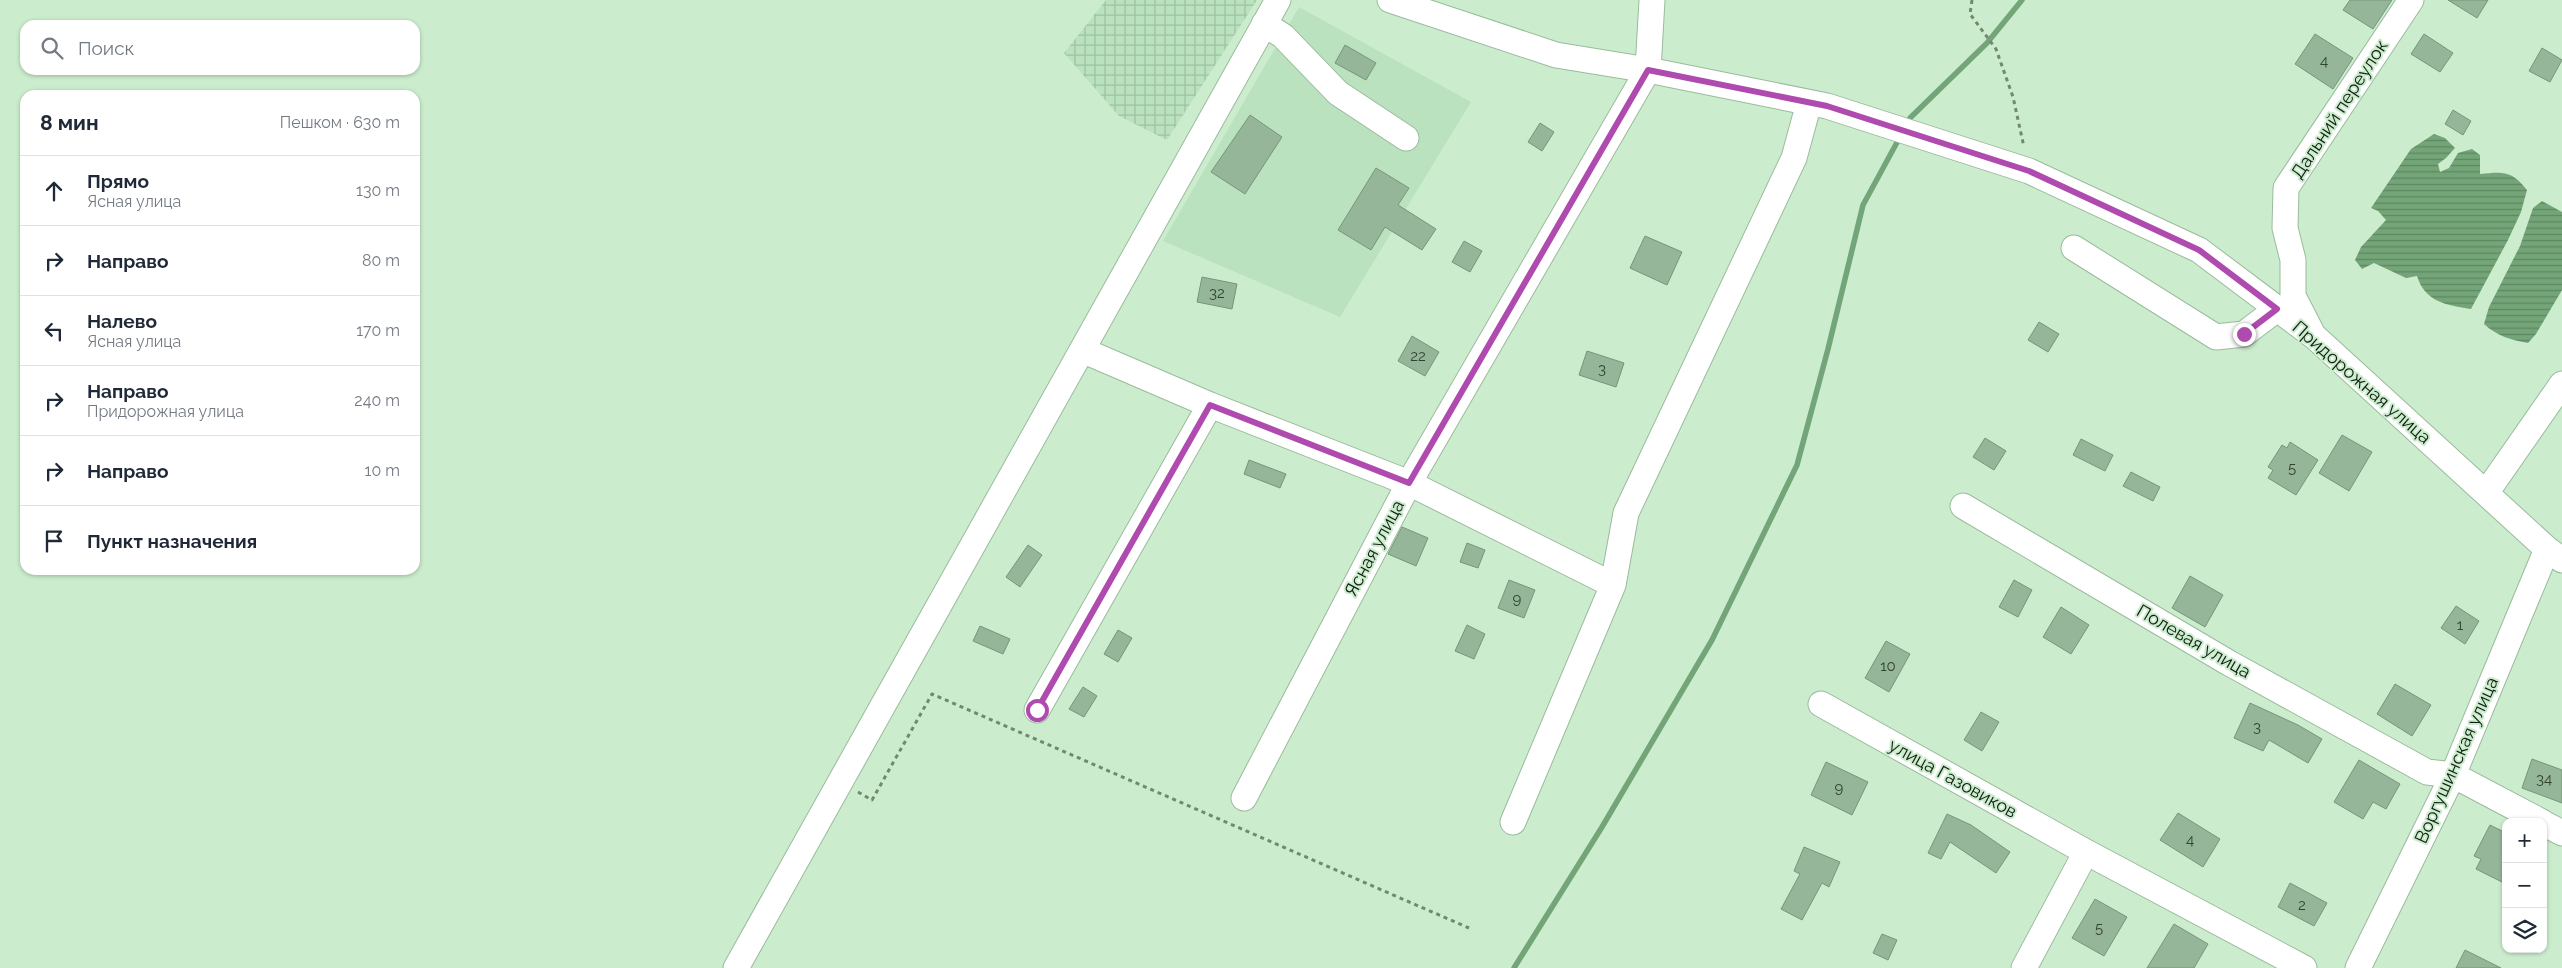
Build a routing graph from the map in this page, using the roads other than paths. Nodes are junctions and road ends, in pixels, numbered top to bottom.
1 (1278, 0) edge
2 (1390, 0) edge
3 (1652, 0) edge
4 (2411, 0) edge
5 (1264, 24) junction
6 (1648, 70) junction
7 (1809, 103) junction
8 (1406, 138) dead end
9 (2074, 248) dead end
10 (2277, 309) junction
11 (2315, 337) junction
12 (1082, 350) junction
13 (2562, 384) edge
14 (1210, 405) junction
15 (1409, 483) junction
16 (2486, 494) junction
17 (1963, 506) dead end
18 (2554, 555) edge
19 (1612, 586) junction
20 (1821, 704) dead end
21 (1037, 710) dead end
22 (2453, 775) junction
23 (1244, 798) dead end
24 (2534, 818) edge
25 (1512, 822) dead end
26 (2547, 825) edge
27 (2562, 833) edge
28 (2086, 852) junction
29 (736, 968) edge
30 (2024, 968) edge
31 (2304, 968) edge
32 (2358, 968) edge

1 - 5 street
2 - 6 street, Придорожная улица
3 - 6 street
4 - 11 street, Дальний переулок
5 - 8 street
5 - 12 street
6 - 7 street, Придорожная улица
6 - 15 street, Ясная улица
7 - 10 street, Придорожная улица
7 - 19 street
9 - 10 street
10 - 11 street, Придорожная улица
11 - 16 street, Придорожная улица
12 - 14 street
12 - 29 street
13 - 16 street
14 - 15 street
14 - 21 street
15 - 19 street
15 - 23 street, Ясная улица
16 - 18 street, Придорожная улица
17 - 22 street, Полевая улица
18 - 22 street, Воргушинская улица
19 - 25 street
20 - 28 street, улица Газовиков
22 - 24 street
22 - 32 street, Воргушинская улица
26 - 27 street
28 - 30 street
28 - 31 street, улица Газовиков

